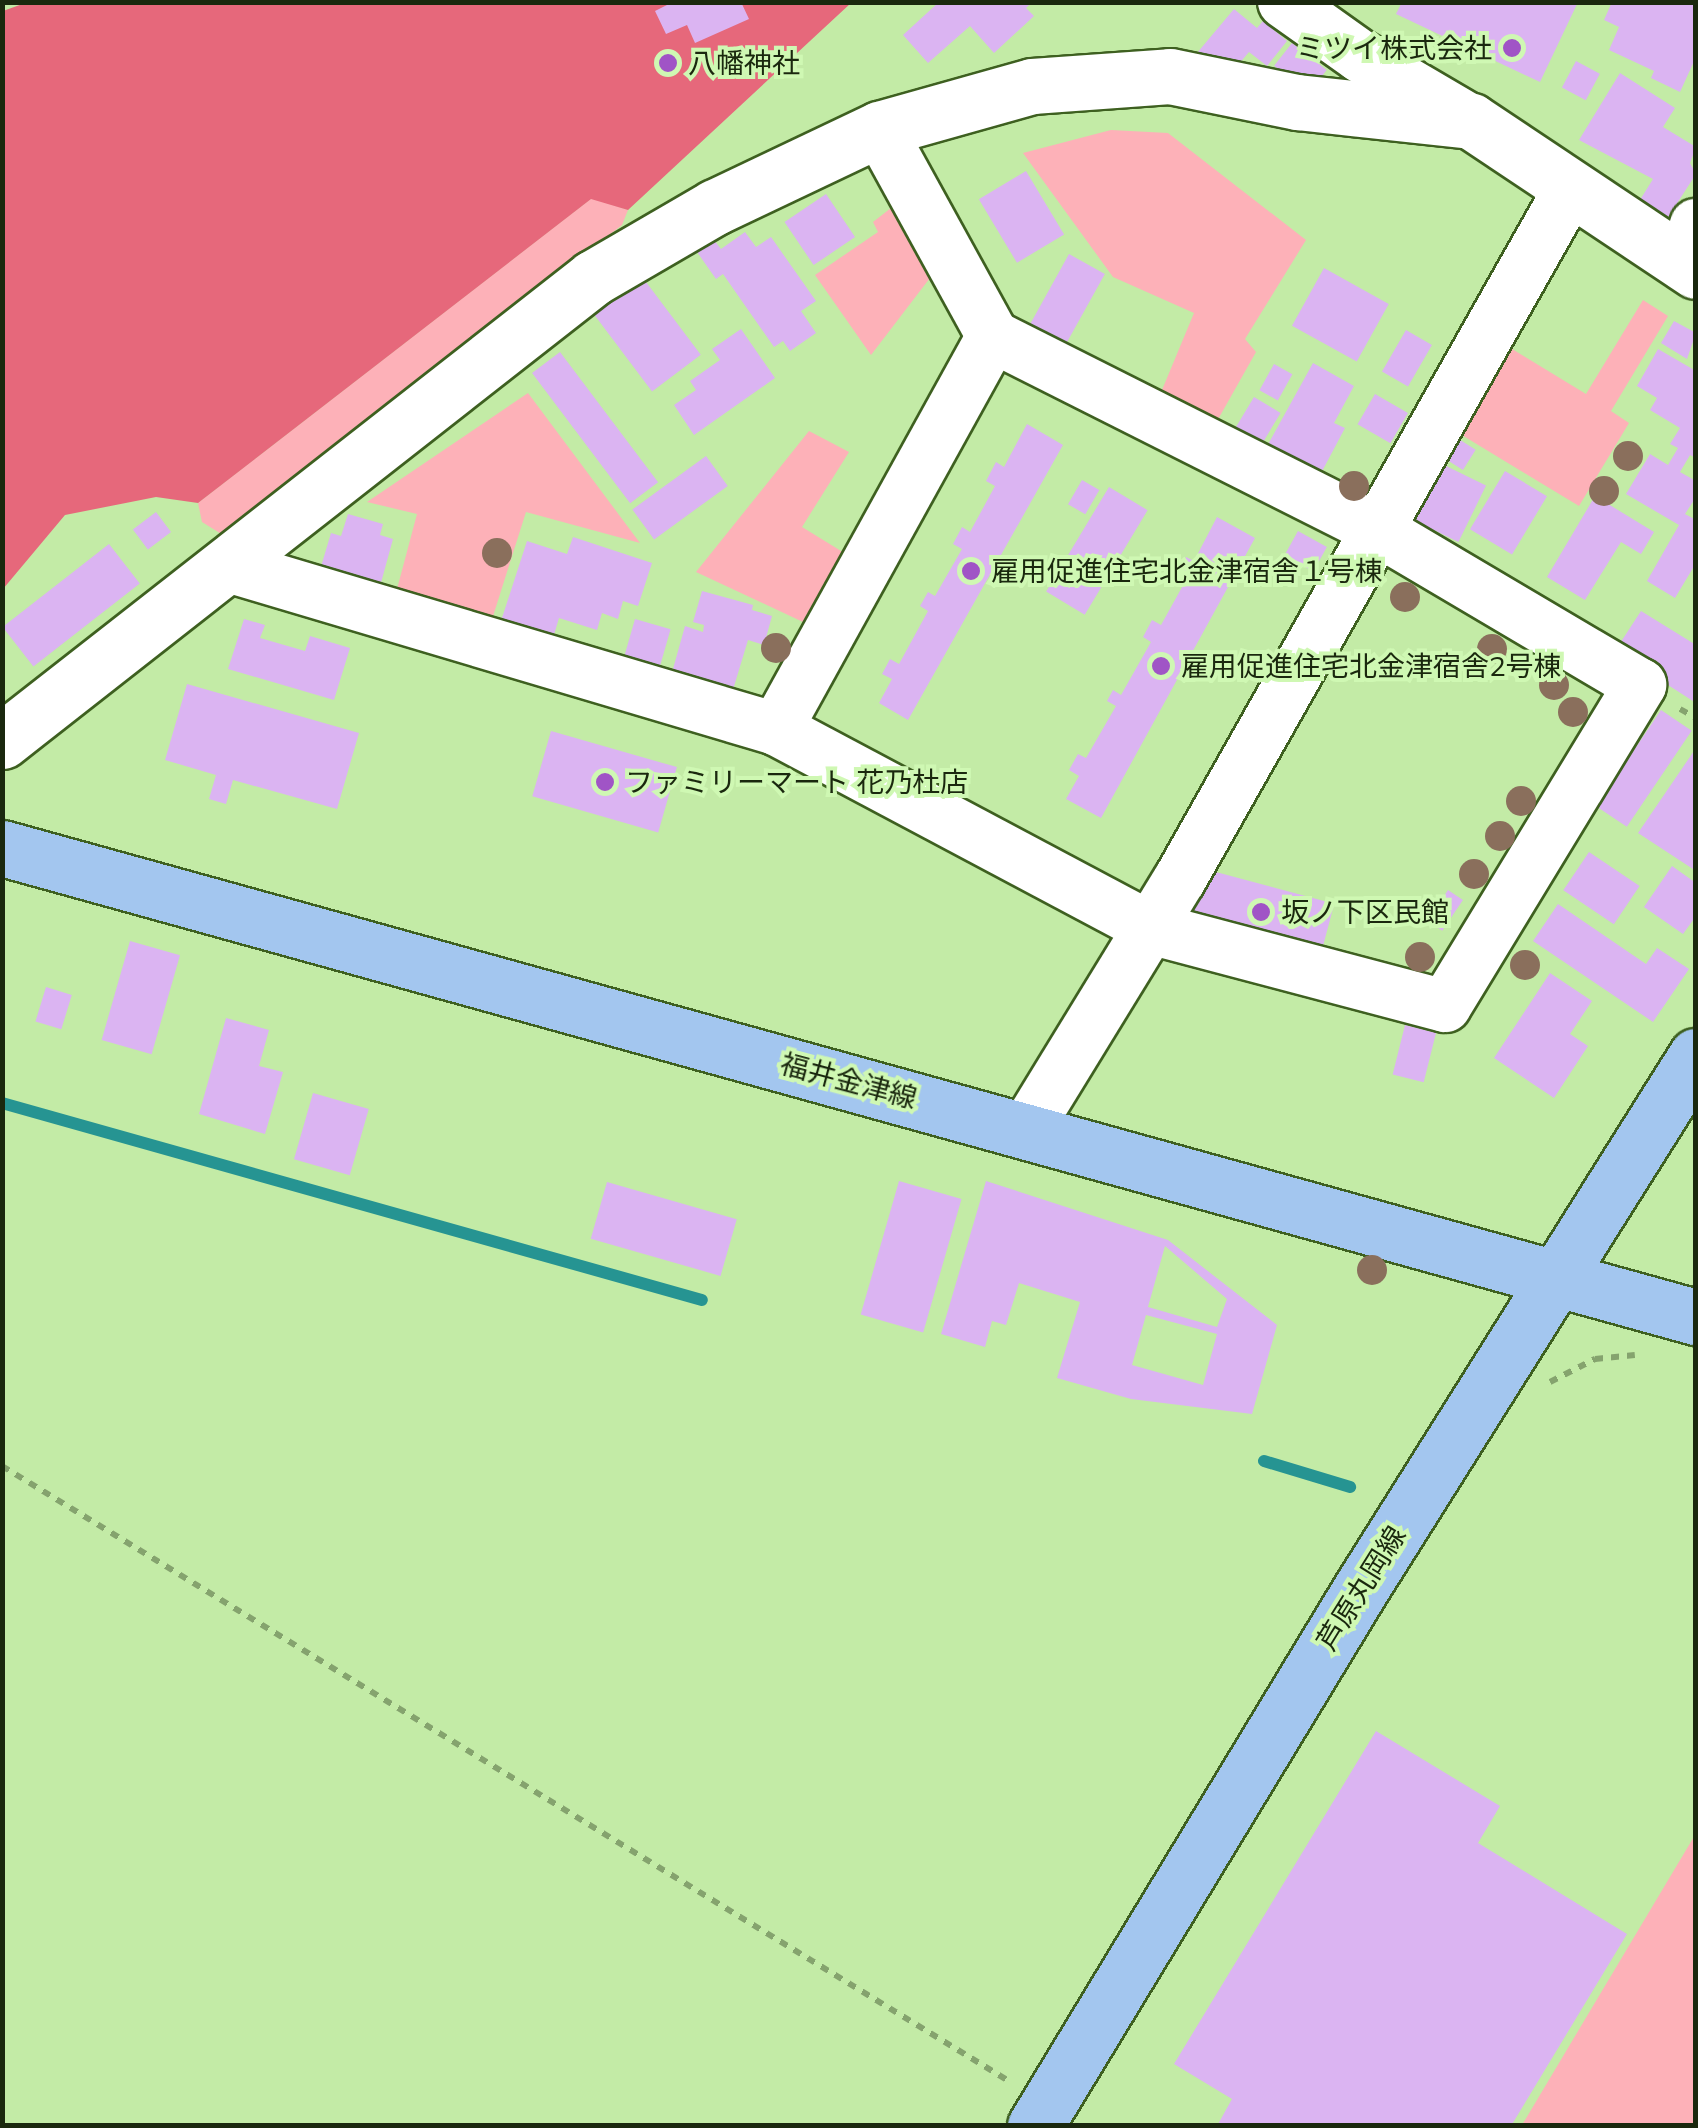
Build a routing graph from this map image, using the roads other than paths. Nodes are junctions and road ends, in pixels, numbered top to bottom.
1 (1284, 2) edge
2 (1470, 121) junction
3 (879, 129) junction
4 (1570, 189) junction
5 (1692, 253) edge
6 (993, 336) junction
7 (1380, 531) junction
8 (228, 566) junction
9 (776, 729) junction
10 (2, 740) edge
11 (2, 848) edge
12 (1150, 928) junction
13 (1696, 1056) edge
14 (1026, 1130) junction
15 (1556, 1278) junction
16 (1696, 1316) edge
17 (1042, 2115) edge

1 - 2 street
2 - 3 street
2 - 4 street
3 - 6 street
3 - 8 street
4 - 5 street
4 - 7 street
6 - 7 street
6 - 9 street
7 - 12 street
7 - 12 street
8 - 9 street
8 - 10 street
9 - 12 street
11 - 14 main road, 福井金津線
12 - 14 street
13 - 15 main road, 芦原丸岡線
14 - 15 main road, 福井金津線
15 - 16 main road, 福井金津線
15 - 17 main road, 芦原丸岡線

